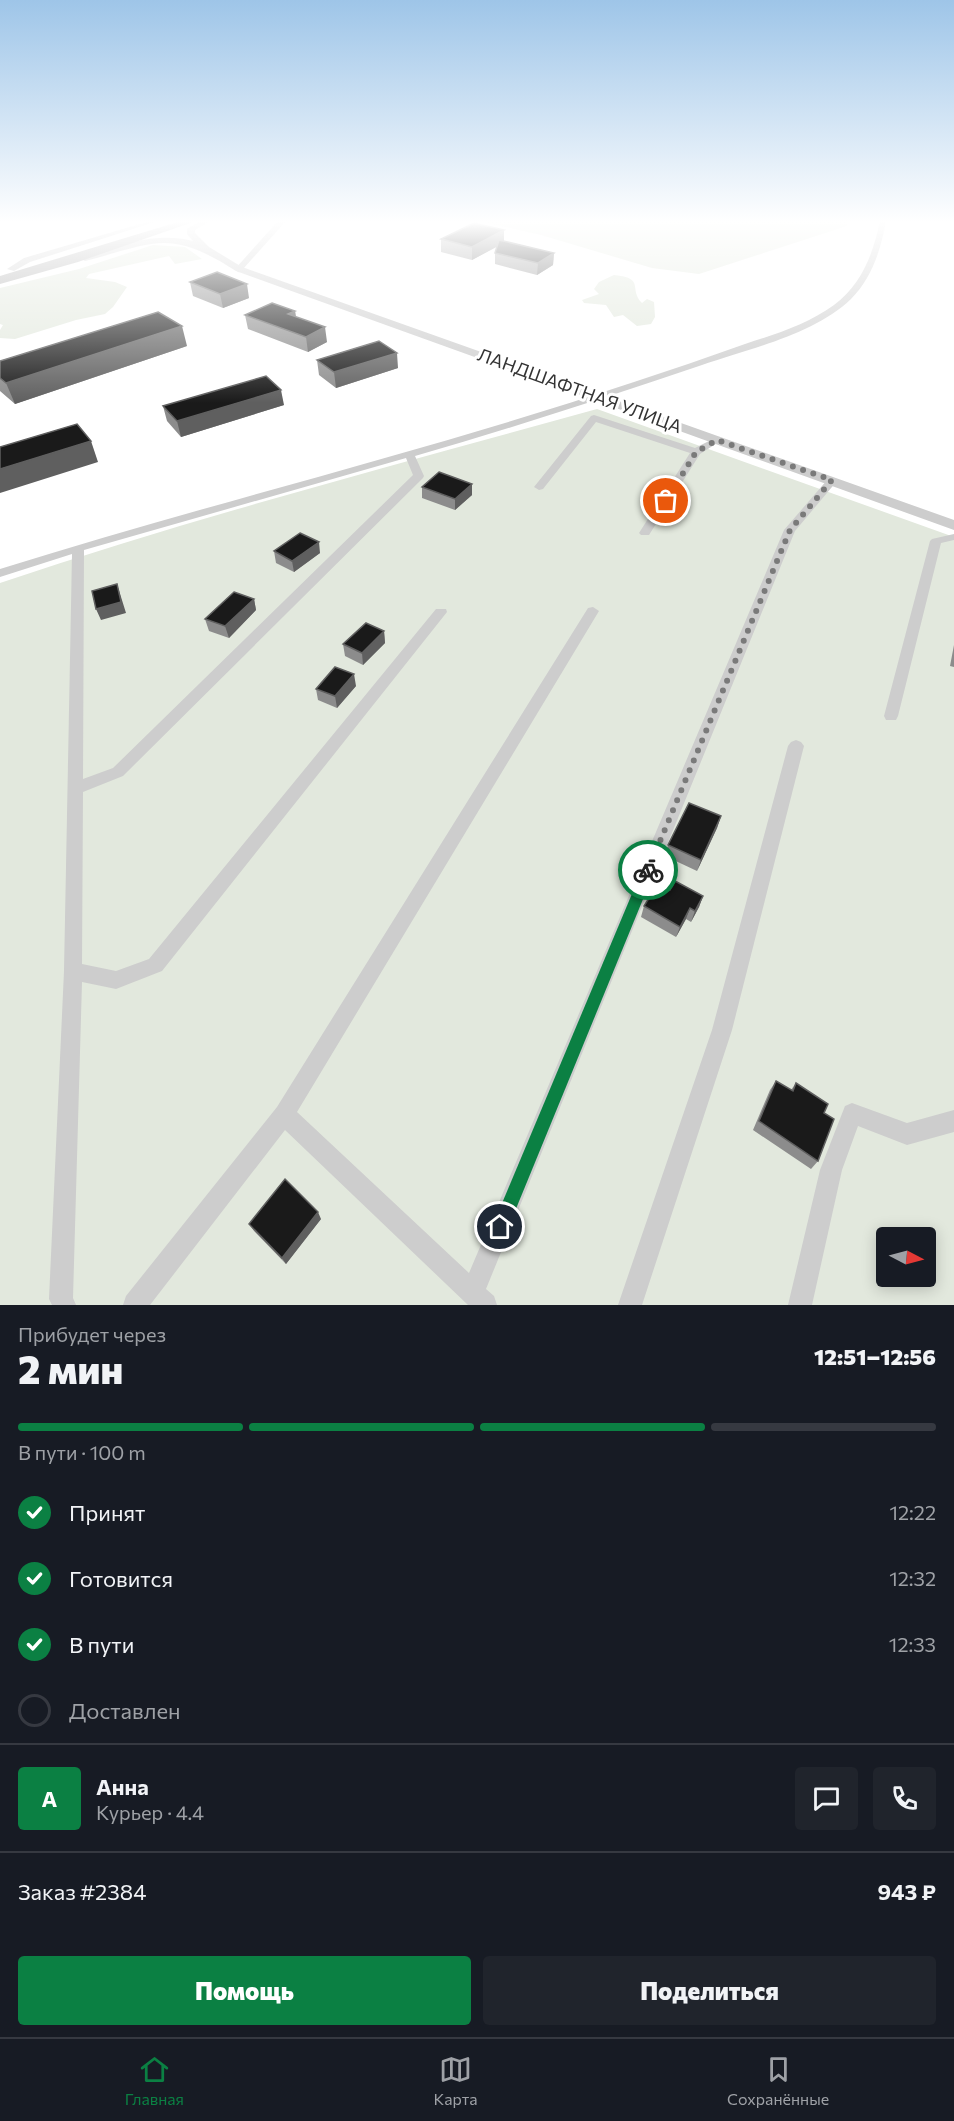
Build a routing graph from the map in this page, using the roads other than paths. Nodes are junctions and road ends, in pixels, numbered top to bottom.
1 (278, 282) edge
2 (861, 282) edge
3 (601, 397) junction
4 (717, 440) junction
5 (696, 452) junction
6 (409, 454) junction
7 (832, 480) junction
8 (539, 487) dead end
9 (954, 525) edge
10 (645, 533) dead end
11 (954, 537) edge
12 (78, 548) junction
13 (0, 573) edge
14 (593, 611) dead end
15 (441, 612) dead end
16 (891, 716) dead end
17 (796, 746) dead end
18 (75, 788) junction
19 (73, 971) junction
20 (284, 1114) junction
21 (954, 1121) edge
22 (479, 1299) edge
23 (64, 1305) edge
24 (135, 1305) edge
25 (630, 1305) edge
26 (800, 1305) edge

1 - 3 street, ЛАНДШАФТНАЯ УЛИЦА
2 - 3 street
3 - 4 street, ЛАНДШАФТНАЯ УЛИЦА
3 - 6 street
4 - 5 street
4 - 7 street, ЛАНДШАФТНАЯ УЛИЦА
5 - 8 street
5 - 10 street
6 - 12 street
6 - 18 street
7 - 9 street, ЛАНДШАФТНАЯ УЛИЦА
7 - 22 street
11 - 16 street
12 - 13 street
12 - 18 street
14 - 20 street
15 - 19 street
17 - 25 street
18 - 19 street
19 - 23 street
20 - 22 street
20 - 24 street
21 - 26 street

